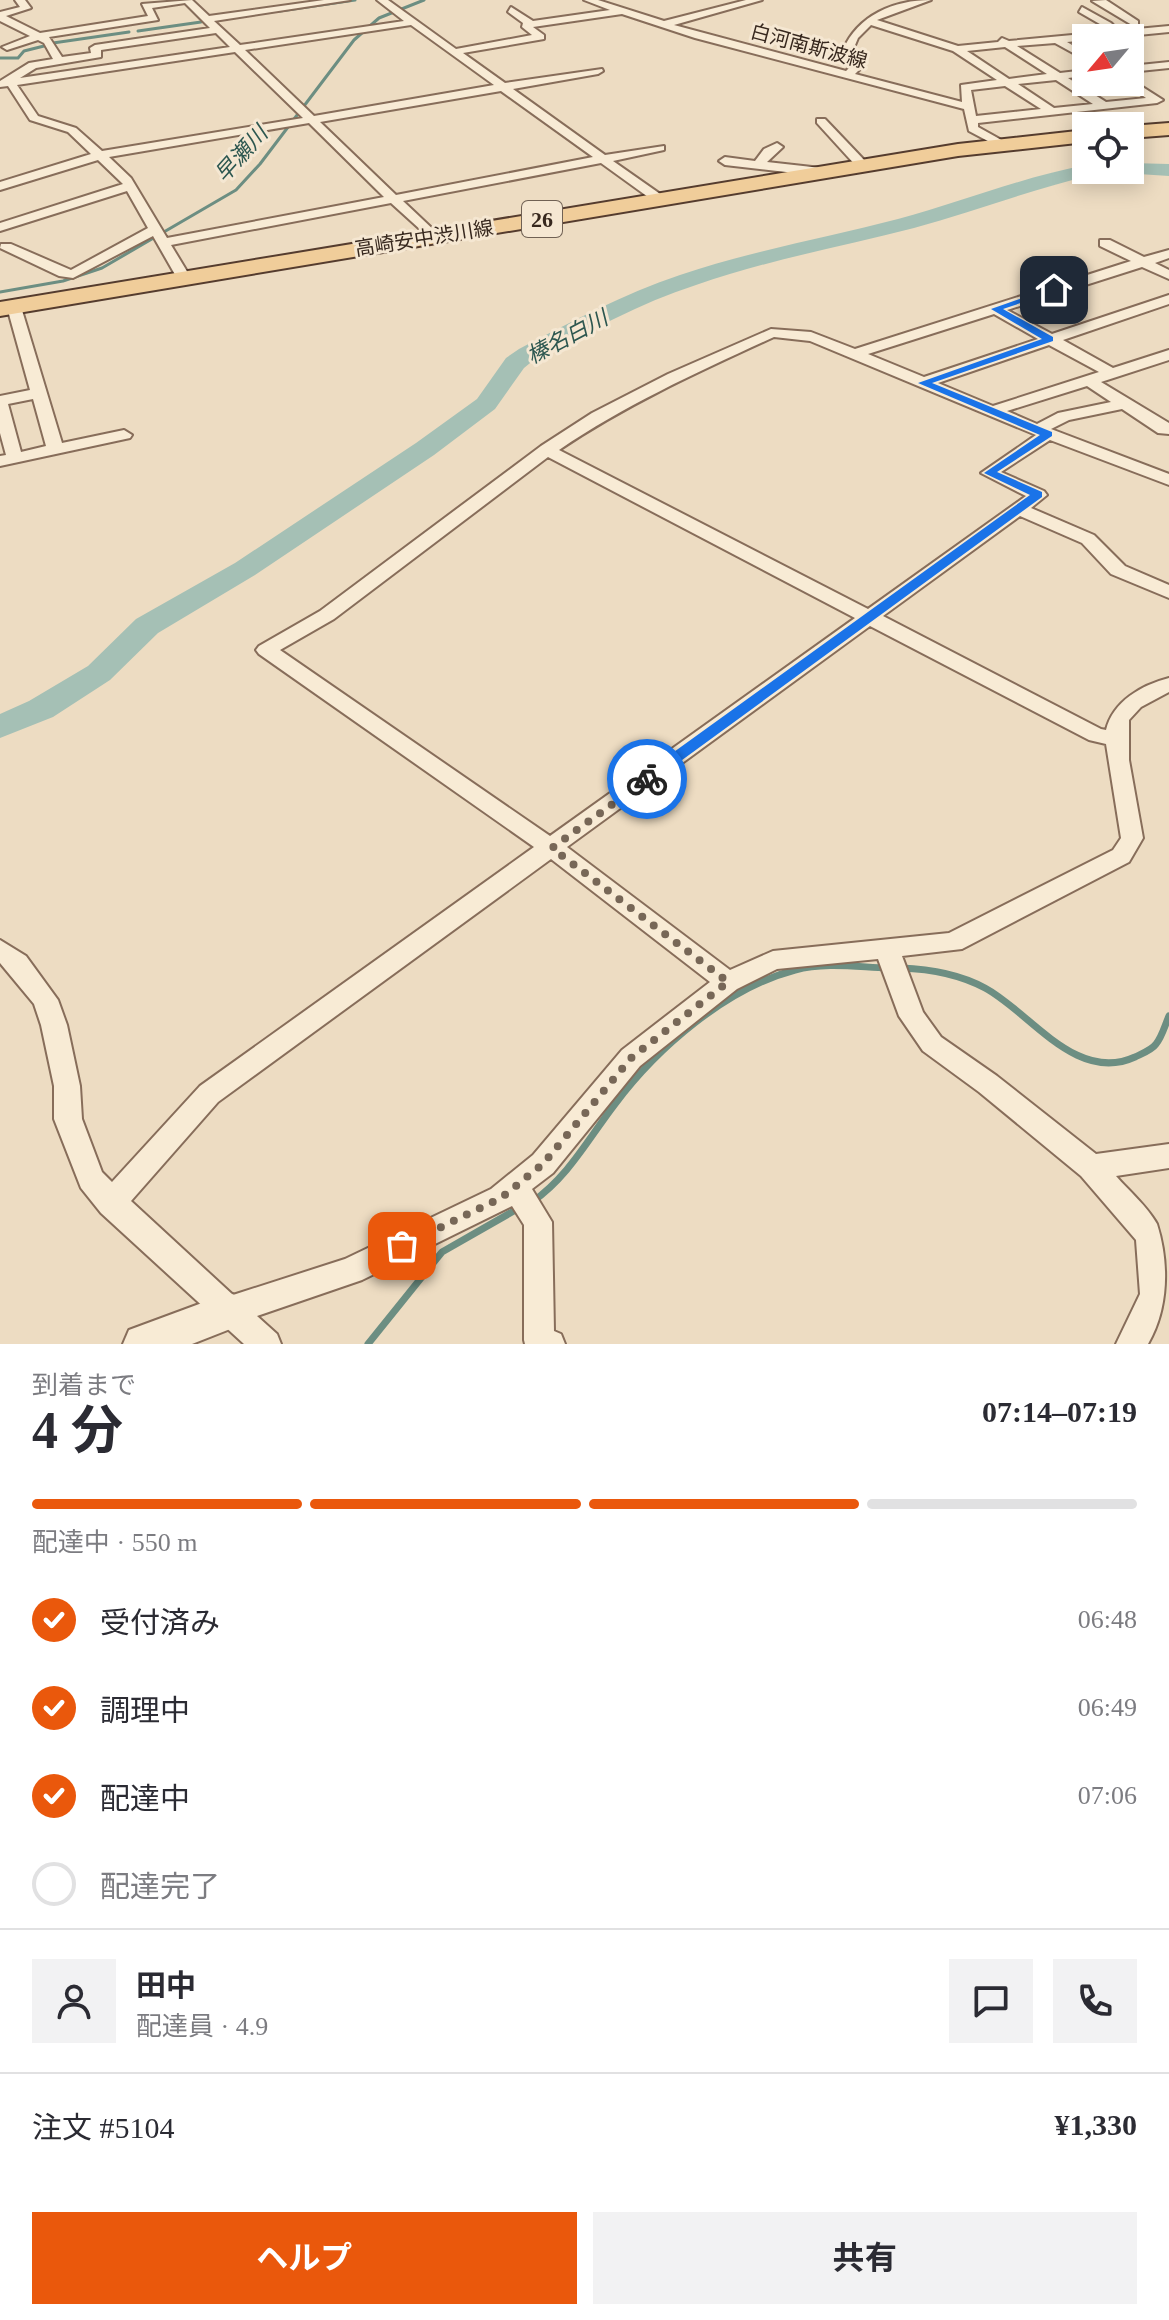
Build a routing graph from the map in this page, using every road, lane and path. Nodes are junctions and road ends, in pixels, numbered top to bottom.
1 (20, 0) edge
2 (187, 0) edge
3 (345, 0) edge
4 (382, 0) edge
5 (757, 0) edge
6 (925, 0) edge
7 (1101, 0) edge
8 (590, 2) edge
9 (511, 10) dead end
10 (1082, 10) dead end
11 (618, 12) junction
12 (0, 16) edge
13 (207, 19) junction
14 (1169, 19) edge
15 (869, 21) junction
16 (414, 22) junction
17 (125, 23) junction
18 (1135, 23) joint
19 (531, 24) junction
20 (1097, 24) edge
21 (662, 25) junction
22 (18, 26) junction
23 (0, 29) edge
24 (1169, 29) edge
25 (217, 30) junction
26 (1144, 31) edge
27 (1150, 31) junction
28 (1072, 34) edge
29 (39, 36) junction
30 (1072, 38) edge
31 (1057, 40) junction
32 (142, 41) junction
33 (1169, 41) edge
34 (1006, 43) junction
35 (7, 47) dead end
36 (237, 49) junction
37 (957, 49) junction
38 (1072, 49) edge
39 (454, 52) junction
40 (1144, 58) dead end
41 (59, 61) junction
42 (160, 61) junction
43 (1163, 65) edge
44 (598, 71) dead end
45 (1072, 74) edge
46 (848, 75) junction
47 (1056, 76) junction
48 (1006, 81) junction
49 (5, 84) edge
50 (504, 87) junction
51 (1144, 92) edge
52 (1103, 105) junction
53 (969, 107) junction
54 (1051, 111) junction
55 (304, 116) junction
56 (973, 120) junction
57 (821, 121) dead end
58 (1169, 129) edge
59 (1144, 131) edge
60 (1072, 137) edge
61 (1001, 144) junction
62 (777, 147) dead end
63 (660, 148) dead end
64 (102, 155) junction
65 (603, 159) junction
66 (725, 161) dead end
67 (759, 164) junction
68 (862, 165) junction
69 (821, 172) junction
70 (0, 186) edge
71 (130, 186) junction
72 (393, 199) junction
73 (659, 199) junction
74 (0, 228) edge
75 (159, 236) junction
76 (433, 237) junction
77 (1105, 243) dead end
78 (3, 248) edge
79 (1169, 254) edge
80 (1143, 262) junction
81 (1169, 275) edge
82 (184, 278) junction
83 (1169, 299) edge
84 (7, 308) edge
85 (995, 309) junction
86 (1050, 339) junction
87 (853, 354) junction
88 (1169, 355) edge
89 (1111, 373) junction
90 (1088, 380) junction
91 (923, 383) junction
92 (40, 393) junction
93 (0, 402) edge
94 (1125, 404) junction
95 (992, 411) junction
96 (1169, 428) edge
97 (1043, 432) junction
98 (124, 435) dead end
99 (55, 449) junction
100 (547, 450) junction
101 (8, 459) edge
102 (1169, 480) edge
103 (1017, 509) junction
104 (1169, 592) edge
105 (868, 616) junction
106 (1169, 684) edge
107 (1117, 739) junction
108 (552, 848) junction
109 (0, 949) edge
110 (891, 962) junction
111 (728, 982) junction
112 (1169, 1156) edge
113 (1091, 1167) junction
114 (516, 1189) junction
115 (111, 1204) junction
116 (229, 1311) junction
117 (542, 1343) edge
118 (143, 1344) edge
119 (266, 1344) edge
120 (1131, 1344) edge

1 - 12 street
2 - 13 street
2 - 17 street
3 - 13 street
4 - 16 street
5 - 21 street
6 - 15 street
7 - 18 street
8 - 11 street, 白河南斯波線
9 - 19 street
10 - 20 street
11 - 19 street
11 - 21 street, 白河南斯波線
12 - 22 street
13 - 25 street
14 - 18 street
15 - 37 street
15 - 46 street
16 - 36 street
16 - 39 street
17 - 29 street
17 - 32 street
19 - 39 street
21 - 46 street, 白河南斯波線
22 - 23 street
22 - 29 street
24 - 27 street
25 - 32 street
25 - 36 street
26 - 27 street
27 - 33 street
28 - 34 street
29 - 35 street
29 - 41 street
30 - 31 street
31 - 34 street
31 - 38 street
32 - 41 street
32 - 42 street
34 - 37 street
34 - 47 street
36 - 42 street
36 - 55 street
37 - 48 street
39 - 50 street
40 - 43 street
41 - 49 street
42 - 49 street
44 - 50 street
45 - 47 street
46 - 53 street, 白河南斯波線
47 - 48 street
47 - 52 street
48 - 53 street
48 - 54 street
49 - 64 street
50 - 55 street
50 - 65 street
51 - 52 street
52 - 54 street
53 - 56 street
54 - 56 street
55 - 64 street
55 - 72 street
56 - 61 street
57 - 68 street
58 - 59 main road
60 - 61 main road, 高崎安中渋川線 / 26
61 - 68 main road, 高崎安中渋川線 / 26
62 - 67 street
63 - 65 street
64 - 70 street
64 - 71 street
65 - 72 street
65 - 73 street
66 - 67 street
67 - 69 street
68 - 69 main road, 高崎安中渋川線 / 26
69 - 73 main road, 高崎安中渋川線 / 26
71 - 74 street
71 - 75 street
72 - 75 street
72 - 76 street
73 - 76 main road, 高崎安中渋川線 / 26
74 - 78 street
75 - 78 street
75 - 82 street
76 - 82 main road, 高崎安中渋川線 / 26
77 - 80 street
79 - 80 street
80 - 81 street
80 - 85 street
82 - 84 main road, 高崎安中渋川線 / 26
83 - 86 street
84 - 92 street
85 - 86 street
85 - 87 street
86 - 89 street
86 - 91 street
87 - 91 street
87 - 100 street
88 - 89 street
89 - 90 street
90 - 94 street
90 - 95 street
91 - 95 street
92 - 93 street
92 - 99 street
93 - 101 street
94 - 96 street
94 - 97 street
95 - 97 street
97 - 102 street
97 - 103 street
98 - 99 street
99 - 101 street
100 - 105 street
100 - 108 street
103 - 104 street
103 - 105 street
105 - 107 street
105 - 108 street
106 - 107 street
107 - 110 street
108 - 111 street
108 - 115 street
109 - 115 street
110 - 111 street
110 - 113 street
111 - 114 street
112 - 113 street
113 - 120 street
114 - 116 street
114 - 117 street
115 - 116 street
116 - 118 street
116 - 119 street

